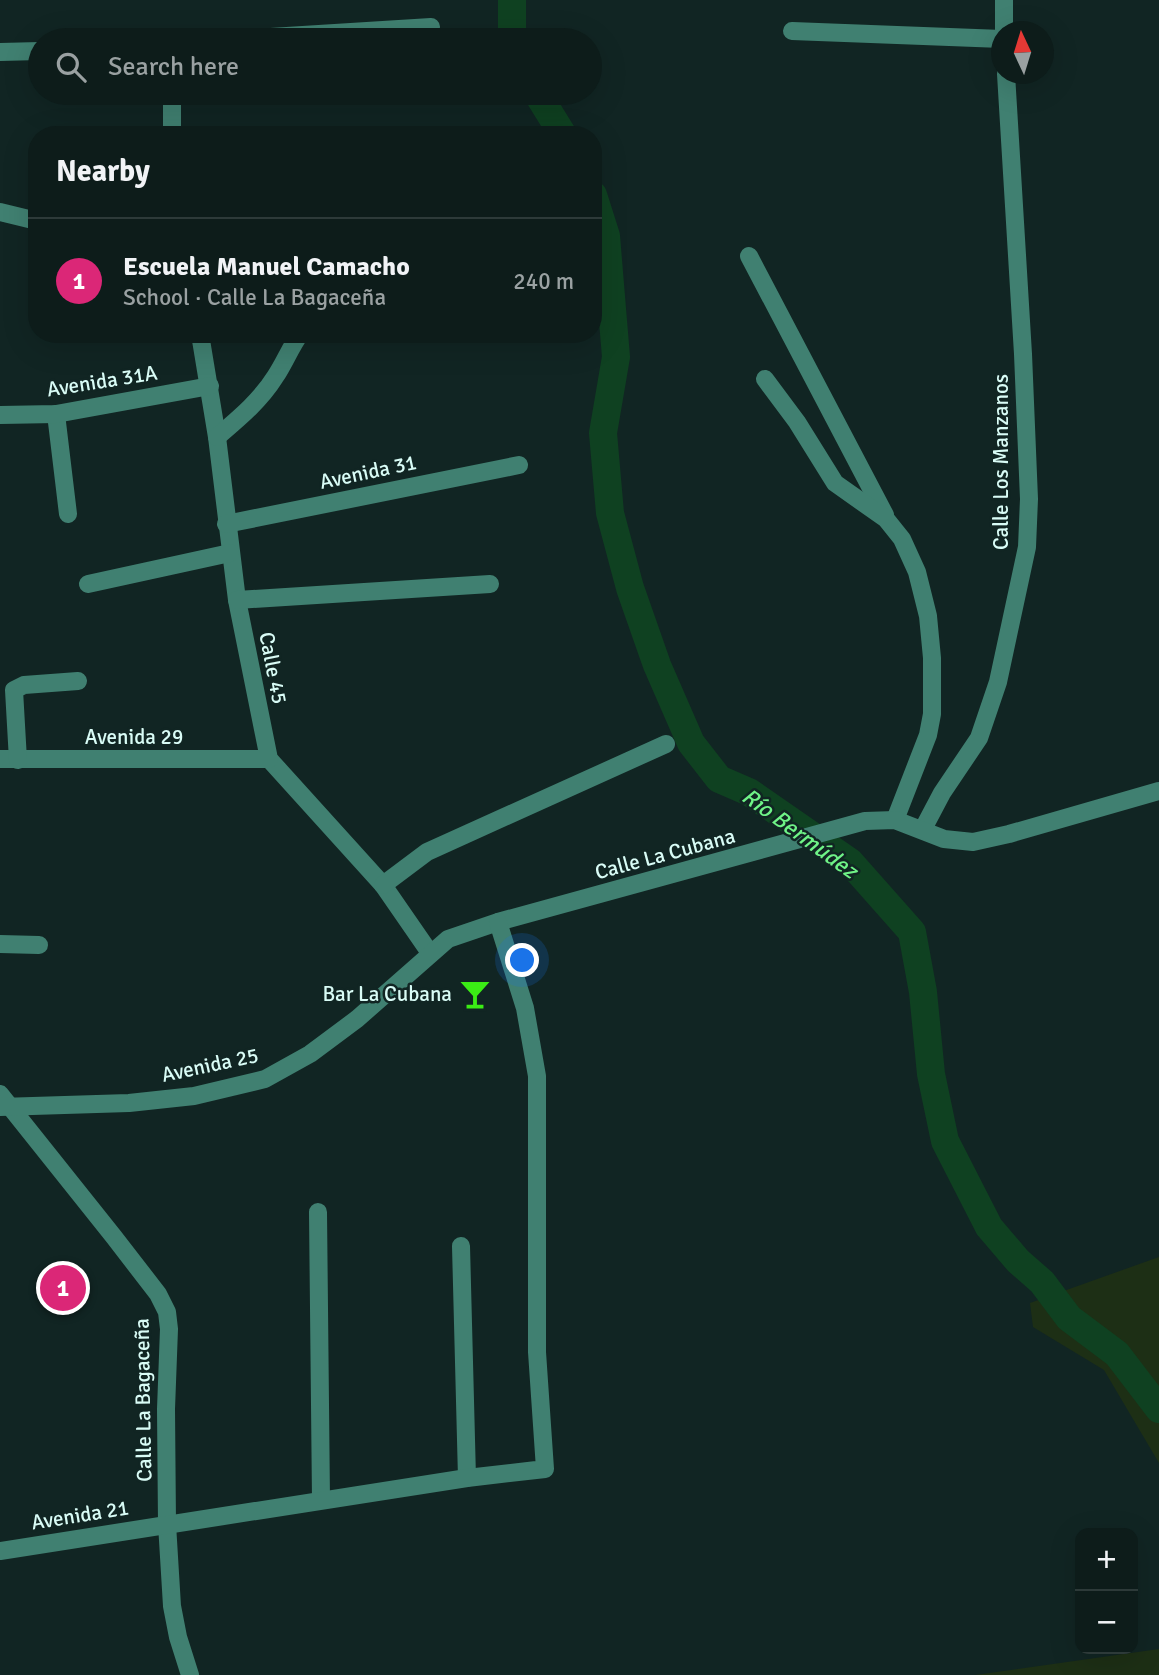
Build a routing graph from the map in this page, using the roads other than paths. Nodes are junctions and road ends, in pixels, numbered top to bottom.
1 (1004, 0) edge
2 (1004, 21) edge
3 (431, 27) dead end
4 (415, 28) edge
5 (792, 30) dead end
6 (991, 39) edge
7 (28, 51) edge
8 (0, 52) edge
9 (1007, 84) edge
10 (172, 105) edge
11 (172, 126) edge
12 (0, 212) edge
13 (28, 219) edge
14 (749, 256) dead end
15 (202, 343) edge
16 (294, 343) edge
17 (765, 379) dead end
18 (210, 386) junction
19 (56, 414) junction
20 (0, 415) edge
21 (218, 437) junction
22 (519, 465) dead end
23 (68, 514) dead end
24 (886, 519) junction
25 (226, 524) junction
26 (230, 553) junction
27 (88, 584) dead end
28 (490, 584) dead end
29 (237, 600) junction
30 (78, 681) dead end
31 (666, 744) dead end
32 (269, 759) junction
33 (0, 760) edge
34 (18, 760) junction
35 (1159, 791) edge
36 (895, 820) junction
37 (923, 829) junction
38 (383, 885) junction
39 (498, 922) junction
40 (0, 944) edge
41 (39, 946) dead end
42 (430, 953) junction
43 (4, 1102) edge
44 (318, 1212) dead end
45 (461, 1246) dead end
46 (467, 1478) junction
47 (321, 1500) junction
48 (167, 1524) junction
49 (0, 1551) edge
50 (190, 1675) edge

1 - 2 street
3 - 4 street
5 - 6 street
7 - 8 street
9 - 37 street, Calle Los Manzanos
10 - 11 street
12 - 13 street
14 - 24 street
15 - 18 street, Calle 45
16 - 21 street
17 - 24 street
18 - 19 street, Avenida 31A
18 - 21 street, Calle 45
19 - 20 street, Avenida 31A
19 - 23 street
21 - 25 street, Calle 45
22 - 25 street, Avenida 31
24 - 36 street
25 - 26 street, Calle 45
26 - 27 street
26 - 29 street, Calle 45
28 - 29 street
29 - 32 street, Calle 45
30 - 34 street
31 - 38 street
32 - 34 street, Avenida 29
32 - 38 street
33 - 34 street, Avenida 29
35 - 37 street, Calle La Cubana
36 - 37 street, Calle La Cubana
36 - 39 street, Calle La Cubana
38 - 42 street
39 - 42 street, Calle La Cubana
39 - 46 street, Avenida 21
40 - 41 street
42 - 43 street, Avenida 25
43 - 48 street, Calle La Bagaceña
44 - 47 street
45 - 46 street
46 - 47 street, Avenida 21
47 - 48 street, Avenida 21
48 - 49 street, Avenida 21
48 - 50 street, Calle La Bagaceña

